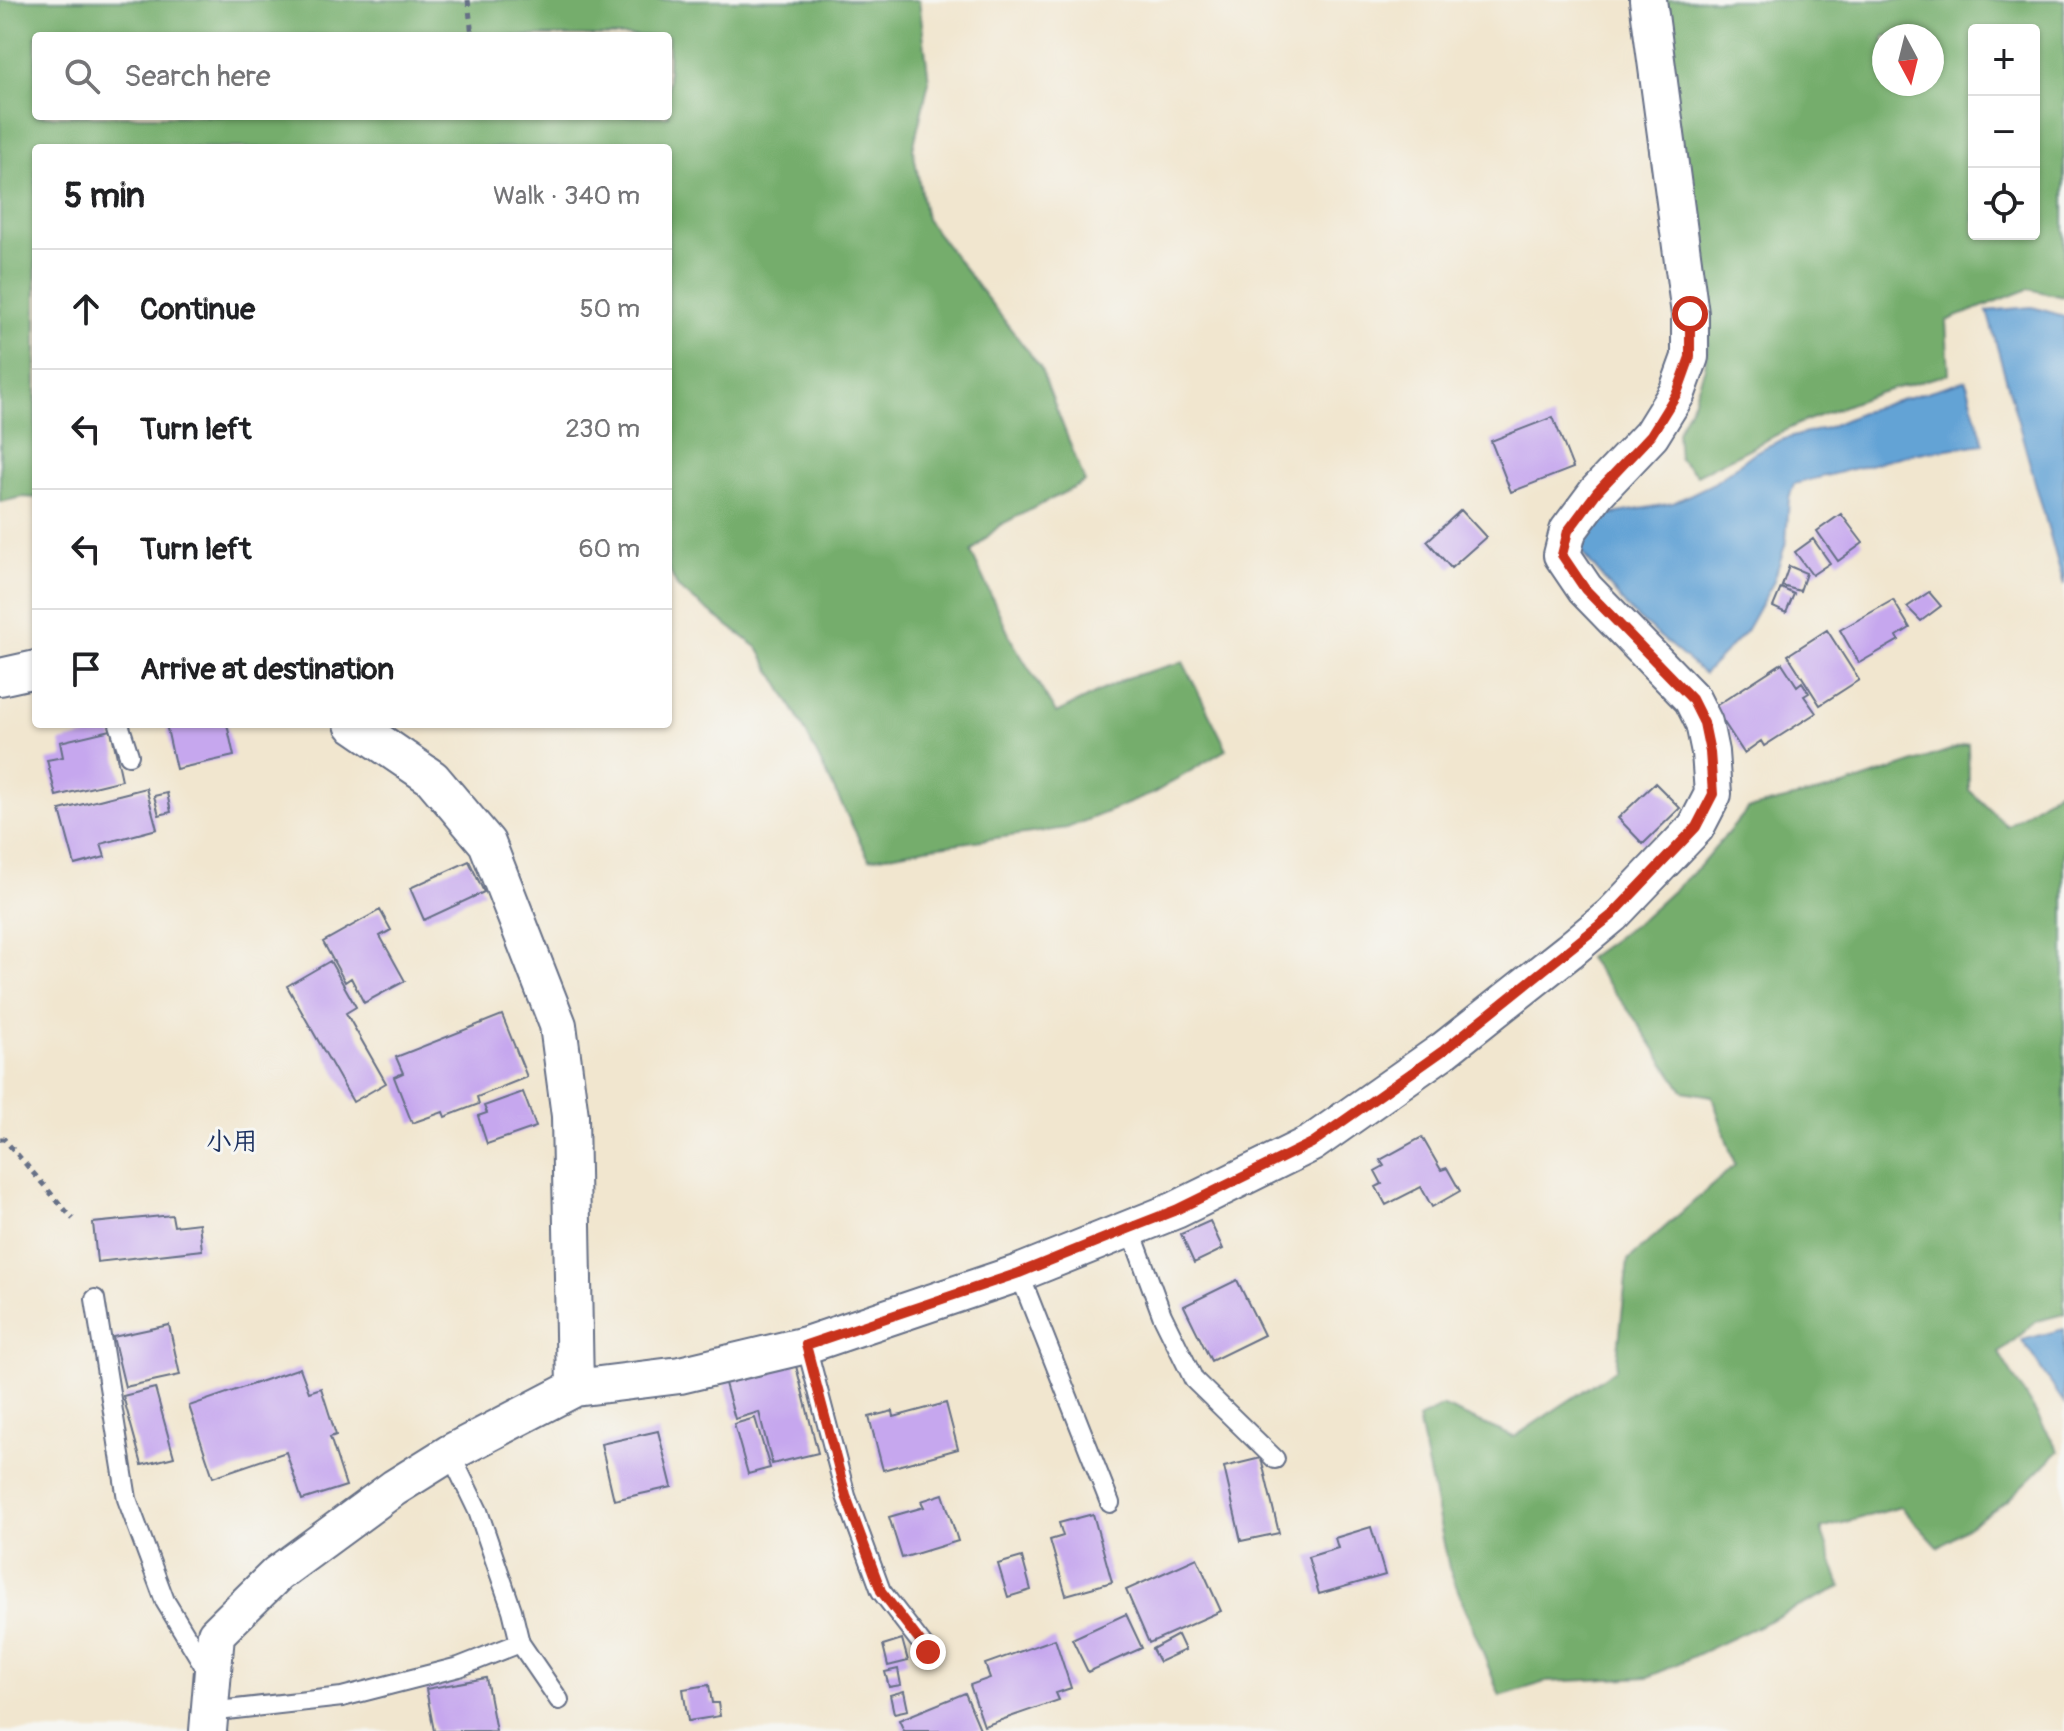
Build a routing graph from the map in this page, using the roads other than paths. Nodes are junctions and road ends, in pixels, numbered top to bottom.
1 (1648, 0) edge
2 (32, 670) edge
3 (0, 677) edge
4 (120, 728) edge
5 (359, 728) edge
6 (129, 755) dead end
7 (1130, 1228) junction
8 (1019, 1273) junction
9 (95, 1299) dead end
10 (806, 1345) junction
11 (575, 1388) junction
12 (450, 1453) junction
13 (1275, 1459) dead end
14 (1110, 1503) dead end
15 (520, 1643) junction
16 (928, 1652) dead end
17 (559, 1700) dead end
18 (209, 1707) edge

1 - 7 street
2 - 3 street
4 - 6 lane
5 - 11 street
7 - 8 street
7 - 13 lane
8 - 10 street
8 - 14 lane
9 - 18 lane
10 - 11 street
10 - 16 lane
11 - 12 street
12 - 15 lane
12 - 18 street
15 - 17 lane
15 - 18 lane

